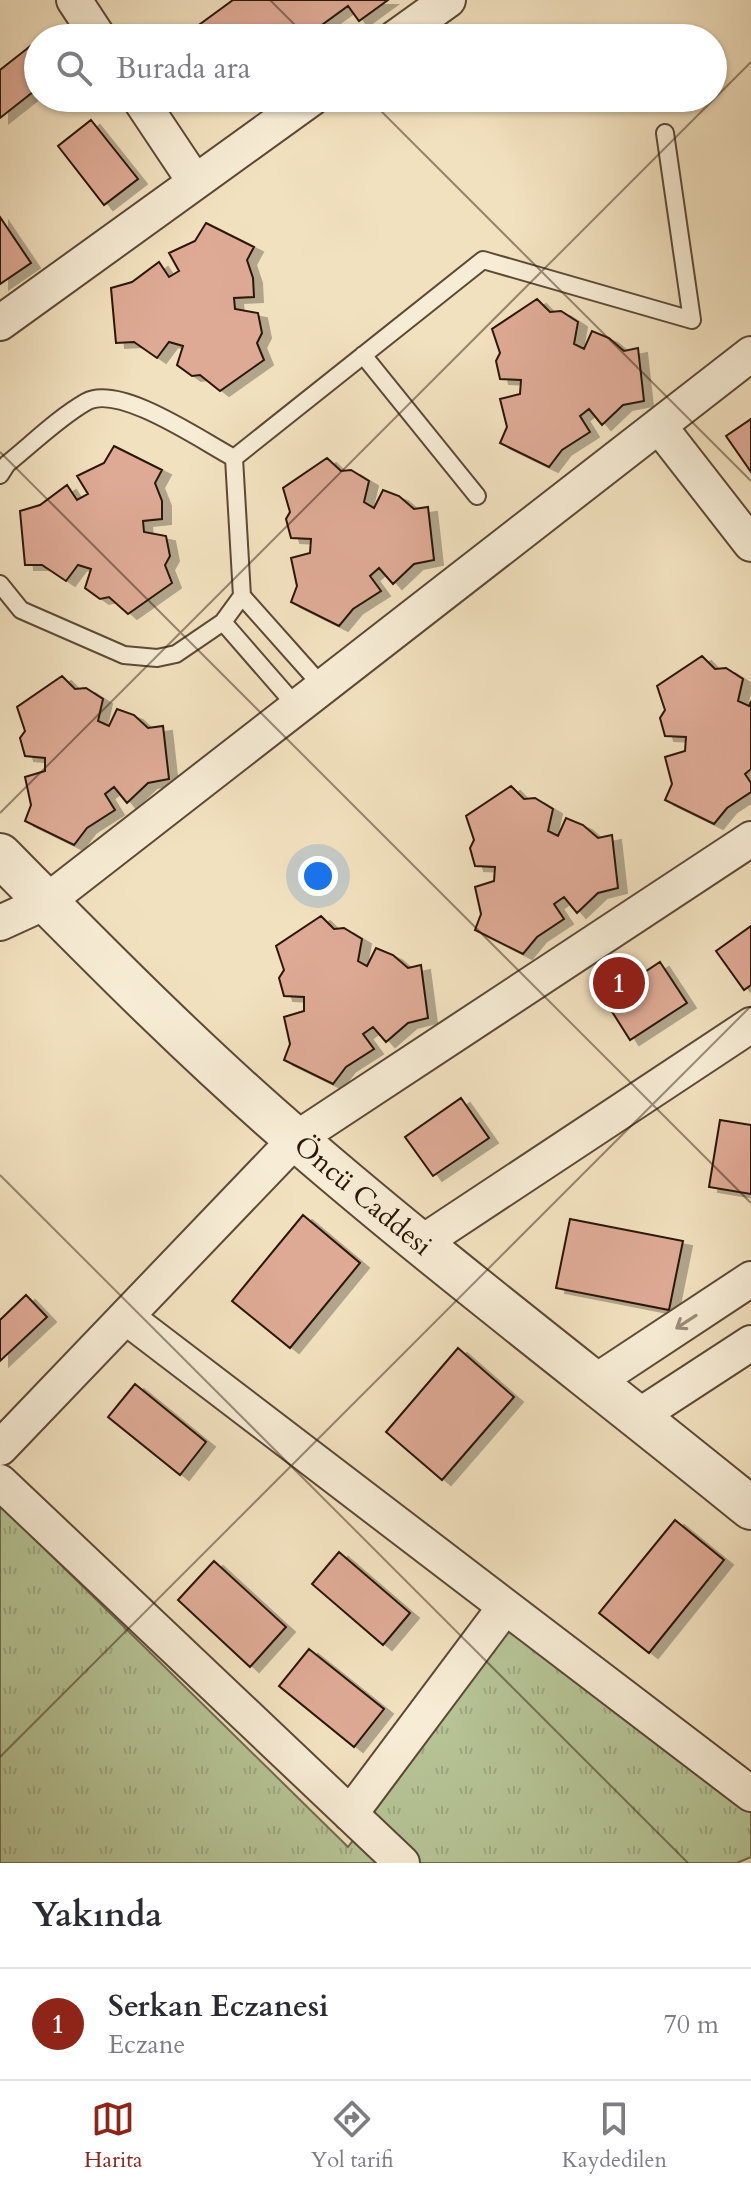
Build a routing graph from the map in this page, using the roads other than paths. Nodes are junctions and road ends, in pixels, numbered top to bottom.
1 (74, 0) edge
2 (448, 0) edge
3 (90, 24) edge
4 (415, 24) edge
5 (148, 112) edge
6 (292, 112) edge
7 (665, 133) dead end
8 (195, 182) junction
9 (0, 323) edge
10 (751, 354) edge
11 (363, 355) junction
12 (659, 426) junction
13 (234, 458) junction
14 (0, 475) edge
15 (477, 496) dead end
16 (751, 544) edge
17 (0, 584) edge
18 (242, 596) junction
19 (223, 622) junction
20 (310, 697) junction
21 (751, 839) edge
22 (0, 855) edge
23 (46, 902) junction
24 (0, 923) edge
25 (751, 1025) edge
26 (296, 1139) junction
27 (420, 1244) junction
28 (751, 1279) edge
29 (126, 1317) junction
30 (751, 1343) edge
31 (595, 1382) junction
32 (639, 1416) junction
33 (0, 1448) edge
34 (0, 1482) edge
35 (751, 1508) edge
36 (505, 1607) junction
37 (751, 1794) edge
38 (350, 1814) junction
39 (402, 1863) edge

1 - 3 street
2 - 4 street
5 - 8 street
6 - 8 street
7 - 11 lane
8 - 9 street
10 - 12 street
11 - 13 lane
11 - 15 lane
12 - 16 street
12 - 20 street
13 - 14 lane
13 - 18 lane
17 - 19 lane
18 - 19 lane
18 - 20 lane
19 - 20 lane
20 - 23 street
21 - 26 street
22 - 23 street, Öncü Caddesi
23 - 24 street
23 - 26 street, Öncü Caddesi
25 - 27 street
26 - 27 street, Öncü Caddesi
26 - 29 street
27 - 31 street, Öncü Caddesi
28 -> 31 street
29 - 33 street
29 - 36 street
30 - 32 street
31 - 32 street, Öncü Caddesi
32 - 35 street, Öncü Caddesi
34 - 38 street
36 - 37 street
36 - 38 street
38 - 39 street

